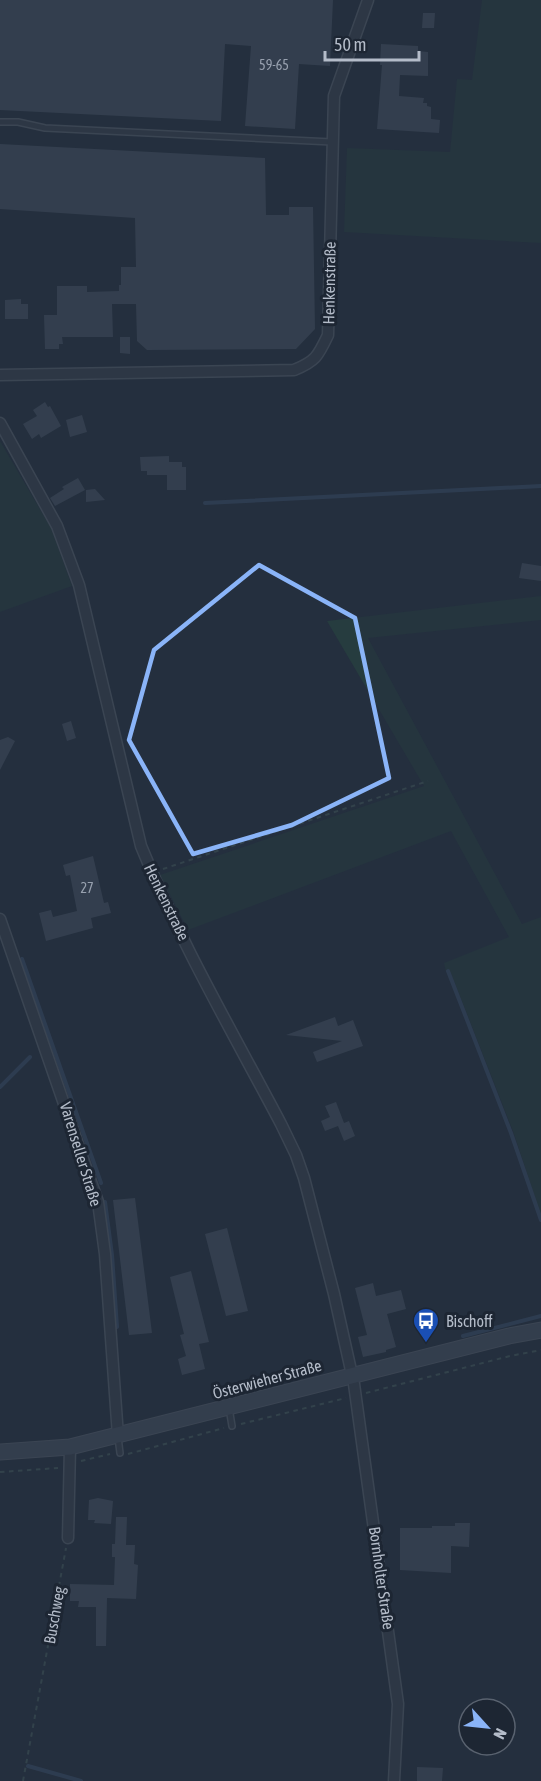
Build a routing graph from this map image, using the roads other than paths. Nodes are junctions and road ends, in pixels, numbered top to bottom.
1 (368, 0) edge
2 (0, 122) edge
3 (332, 142) junction
4 (0, 375) edge
5 (0, 423) edge
6 (0, 919) edge
7 (541, 1330) edge
8 (353, 1376) junction
9 (229, 1408) junction
10 (232, 1426) dead end
11 (118, 1436) junction
12 (70, 1447) junction
13 (0, 1452) edge
14 (120, 1453) road end
15 (68, 1538) road end
16 (394, 1781) edge

1 - 3 street, Henkenstraße
2 - 3 lane
3 - 4 street, Henkenstraße
5 - 8 street, Henkenstraße
6 - 11 street, Varenseller Straße
7 - 8 street, Österwieher Straße
8 - 9 street, Österwieher Straße
8 - 16 street, Bornholter Straße
9 - 10 lane
9 - 11 street, Österwieher Straße
11 - 12 street, Österwieher Straße
11 - 14 lane
12 - 13 street, Österwieher Straße
12 - 15 street

